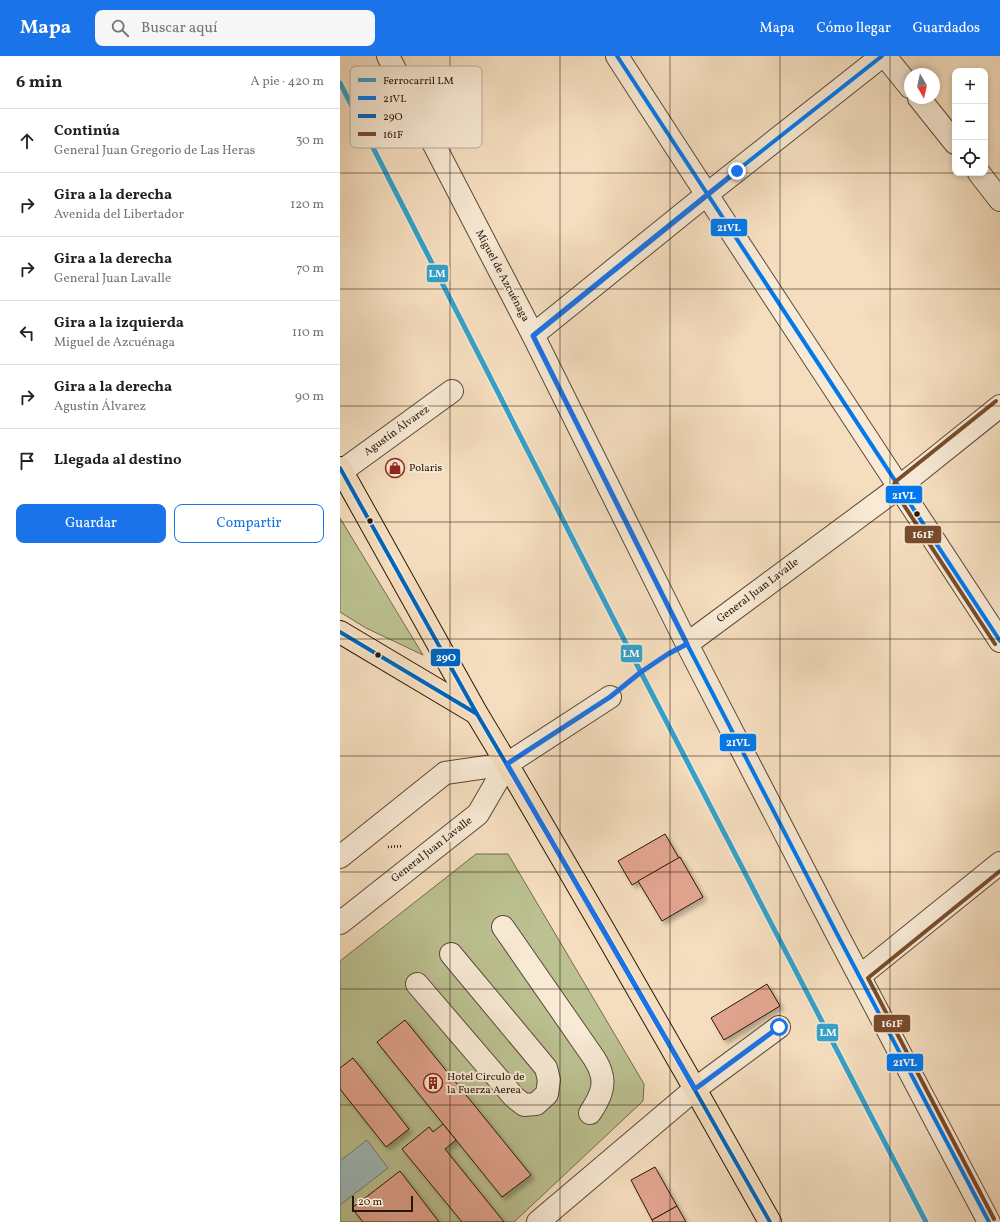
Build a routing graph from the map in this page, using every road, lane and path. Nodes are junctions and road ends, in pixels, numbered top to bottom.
1 (388, 56) edge
2 (616, 56) edge
3 (884, 56) edge
4 (393, 66) edge
5 (904, 80) edge
6 (924, 104) edge
7 (952, 140) edge
8 (436, 148) edge
9 (980, 176) edge
10 (706, 195) junction
11 (1000, 200) edge
12 (533, 336) junction
13 (452, 391) dead end
14 (1000, 406) edge
15 (341, 470) edge
16 (899, 487) junction
17 (340, 632) edge
18 (1000, 641) edge
19 (687, 644) junction
20 (610, 697) joint
21 (477, 714) junction
22 (507, 764) junction
23 (405, 846) dead end
24 (384, 848) dead end
25 (340, 857) edge
26 (1000, 863) edge
27 (340, 923) edge
28 (503, 927) dead end
29 (451, 954) dead end
30 (860, 976) junction
31 (417, 984) dead end
32 (779, 1027) dead end
33 (695, 1089) junction
34 (590, 1113) dead end
35 (538, 1222) edge
36 (770, 1222) edge
37 (989, 1222) edge

1 - 4 street, Miguel de Azcuénaga
2 - 10 street
3 - 5 street
3 - 10 street
6 - 7 street
8 - 12 street, Miguel de Azcuénaga
9 - 11 street
10 - 12 street
10 - 16 street
12 - 19 street, Miguel de Azcuénaga
13 - 15 street, Agustín Álvarez
14 - 16 street, General Juan Lavalle
15 - 21 main road
16 - 18 street
16 - 19 street, General Juan Lavalle
17 - 21 main road
19 - 20 path
19 - 30 street, Miguel de Azcuénaga
20 - 22 street, General Juan Lavalle
21 - 22 main road
22 - 25 street, General Juan Lavalle
22 - 27 street, General Juan Lavalle
22 - 33 main road
23 - 24 path
26 - 30 street
28 - 34 street
29 - 31 street
30 - 37 street, Miguel de Azcuénaga
32 - 33 street
33 - 35 street
33 - 36 main road

